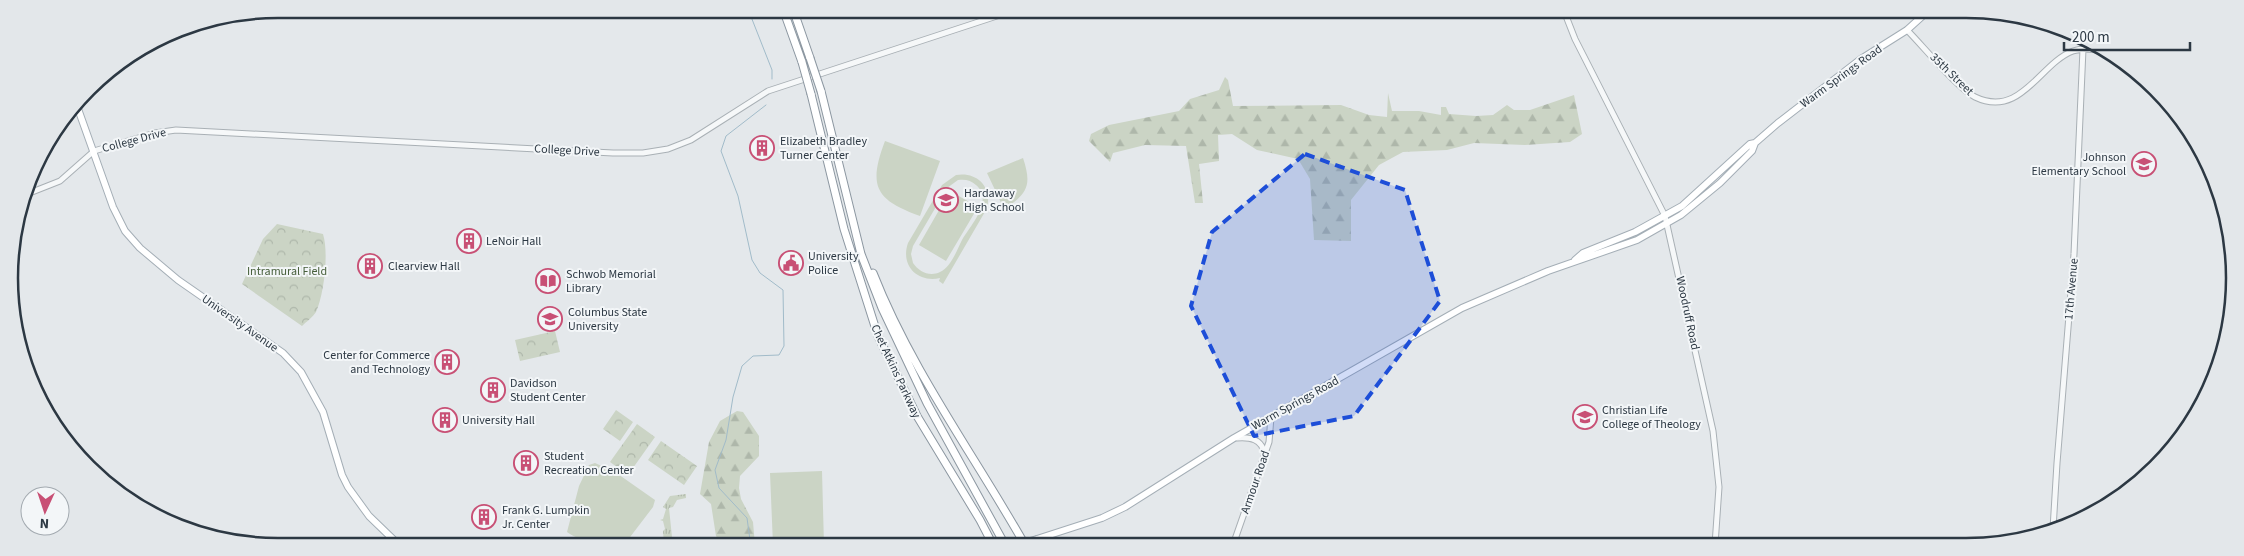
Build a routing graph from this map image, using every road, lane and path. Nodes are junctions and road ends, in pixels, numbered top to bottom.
1 (785, 18) edge
2 (796, 18) edge
3 (991, 18) edge
4 (1567, 18) edge
5 (1920, 18) edge
6 (1907, 30) junction
7 (2083, 49) junction
8 (2092, 50) edge
9 (79, 110) edge
10 (94, 151) junction
11 (32, 192) edge
12 (852, 218) junction
13 (1666, 220) junction
14 (1270, 417) junction
15 (1234, 438) junction
16 (1264, 454) junction
17 (980, 520) junction
18 (2053, 524) edge
19 (393, 538) edge
20 (986, 538) edge
21 (989, 538) edge
22 (1001, 538) edge
23 (1021, 538) edge
24 (1041, 538) edge
25 (1235, 538) edge
26 (1715, 538) edge

1 - 17 highway, Chet Atkins Parkway, bridge
2 - 12 highway, Chet Atkins Parkway, bridge
3 - 10 street, College Drive
4 - 13 street, Woodruff Road
5 - 6 main road, Warm Springs Road
6 - 7 street, 35th Street
6 - 13 main road, Warm Springs Road
7 - 8 street
7 - 18 street, 17th Avenue
9 - 10 main road, University Avenue
10 - 11 street
10 - 19 main road, University Avenue
12 - 22 highway, Chet Atkins Parkway
12 - 23 highway
13 - 14 main road, Warm Springs Road
13 - 26 street, Woodruff Road
14 - 15 main road, Warm Springs Road
14 - 16 street, Armour Road
15 - 16 street
15 - 24 main road, Warm Springs Road, bridge
16 - 25 street, Armour Road
17 - 20 highway
17 - 21 highway, Chet Atkins Parkway

